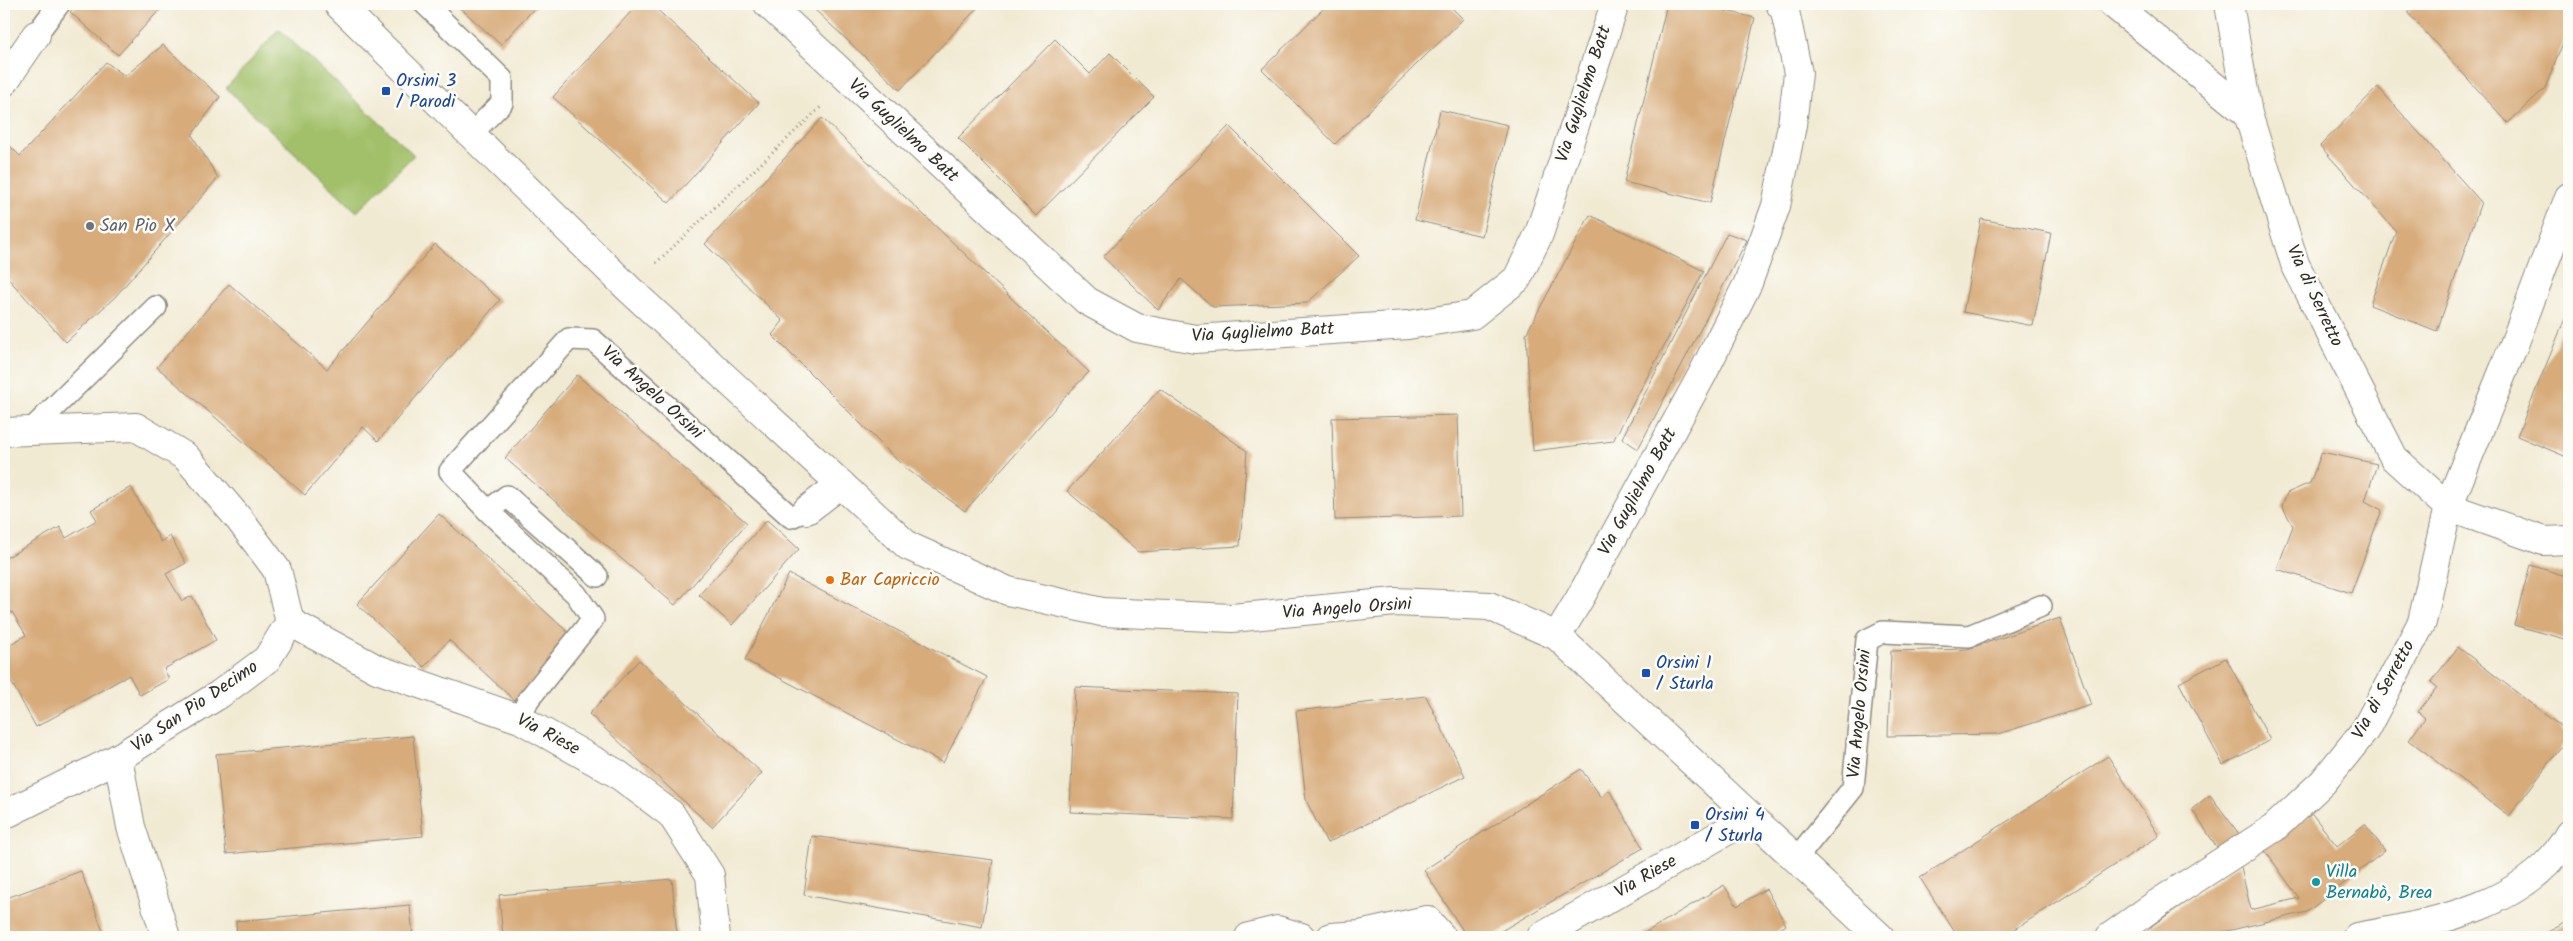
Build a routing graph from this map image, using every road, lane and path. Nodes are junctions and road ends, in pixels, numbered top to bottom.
1 (59, 4) edge
2 (338, 4) edge
3 (425, 4) edge
4 (768, 4) edge
5 (1615, 4) edge
6 (1780, 4) edge
7 (2113, 4) edge
8 (2229, 4) edge
9 (36, 34) joint
10 (849, 80) junction
11 (4, 82) edge
12 (2248, 114) junction
13 (471, 134) junction
14 (2569, 197) edge
15 (656, 263) dead end
16 (156, 308) dead end
17 (16, 432) edge
18 (841, 484) junction
19 (2448, 507) junction
20 (807, 510) joint
21 (488, 511) junction
22 (2569, 540) edge
23 (597, 576) dead end
24 (2041, 606) dead end
25 (290, 622) junction
26 (1557, 636) junction
27 (520, 719) junction
28 (118, 758) junction
29 (4, 815) edge
30 (1751, 817) junction
31 (2568, 840) edge
32 (1796, 859) junction
33 (166, 937) edge
34 (716, 937) edge
35 (1249, 937) edge
36 (1301, 937) edge
37 (1331, 937) edge
38 (1442, 937) edge
39 (1540, 937) edge
40 (1880, 937) edge
41 (2110, 937) edge
42 (2357, 937) edge

1 - 9 lane
2 - 13 street, Via Angelo Orsini
3 - 13 lane
4 - 10 street, Via Guglielmo Batt
5 - 10 street, Via Guglielmo Batt
6 - 26 street, Via Guglielmo Batt
7 - 12 street
8 - 12 street, Via di Serretto
9 - 11 street
10 - 15 path
12 - 19 street, Via di Serretto
13 - 18 street, Via Angelo Orsini
14 - 19 street, Via di Serretto
16 - 17 lane
17 - 25 street
18 - 20 street, Via Angelo Orsini
18 - 26 street, Via Angelo Orsini
19 - 22 street
19 - 41 street, Via di Serretto
20 - 21 lane, Via Angelo Orsini
21 - 23 lane
21 - 27 lane, Via Angelo Orsini
24 - 32 lane, Via Angelo Orsini
25 - 27 street, Via Riese
25 - 28 street, Via San Pio Decimo
26 - 30 street, Via Angelo Orsini
27 - 34 street, Via Riese
28 - 29 street, Via San Pio Decimo
28 - 33 street
30 - 32 street, Via Angelo Orsini
30 - 39 street, Via Riese
31 - 42 street
32 - 40 street, Via Angelo Orsini
35 - 36 street
37 - 38 street

